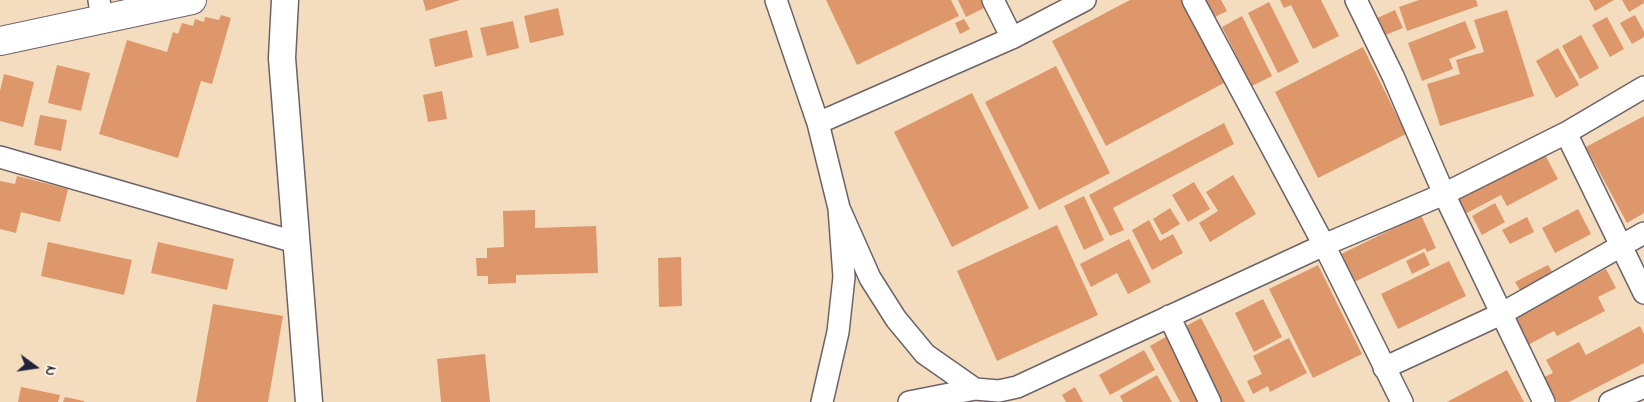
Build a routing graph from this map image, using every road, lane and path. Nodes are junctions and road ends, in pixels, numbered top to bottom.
1 (192, 0) edge
2 (285, 0) edge
3 (776, 0) edge
4 (993, 0) edge
5 (1086, 0) edge
6 (1193, 0) edge
7 (1356, 0) edge
8 (100, 10) edge
9 (1012, 38) junction
10 (0, 41) edge
11 (1644, 87) edge
12 (818, 123) junction
13 (1566, 133) junction
14 (0, 158) edge
15 (1444, 194) junction
16 (839, 208) junction
17 (1644, 234) edge
18 (295, 242) junction
19 (1324, 245) junction
20 (1622, 246) junction
21 (1644, 293) edge
22 (1501, 314) junction
23 (1169, 316) junction
24 (1384, 368) junction
25 (1644, 387) edge
26 (975, 389) junction
27 (309, 402) edge
28 (822, 402) edge
29 (909, 402) edge
30 (1210, 402) edge
31 (1402, 402) edge
32 (1544, 402) edge
33 (1610, 402) edge

1 - 8 main road
2 - 18 street
3 - 12 street
4 - 9 street
5 - 9 street
6 - 19 street
7 - 15 street
8 - 10 main road
9 - 12 street
11 - 13 street
12 - 16 street
13 - 15 street
13 - 20 street
14 - 18 street
15 - 19 street
15 - 22 street
16 - 26 street
16 - 28 street
17 - 20 street
18 - 27 street
19 - 23 street
19 - 24 street
20 - 21 street
20 - 22 street
22 - 24 street
22 - 32 street
23 - 26 street
23 - 30 street
24 - 31 street
25 - 33 street
26 - 29 street

